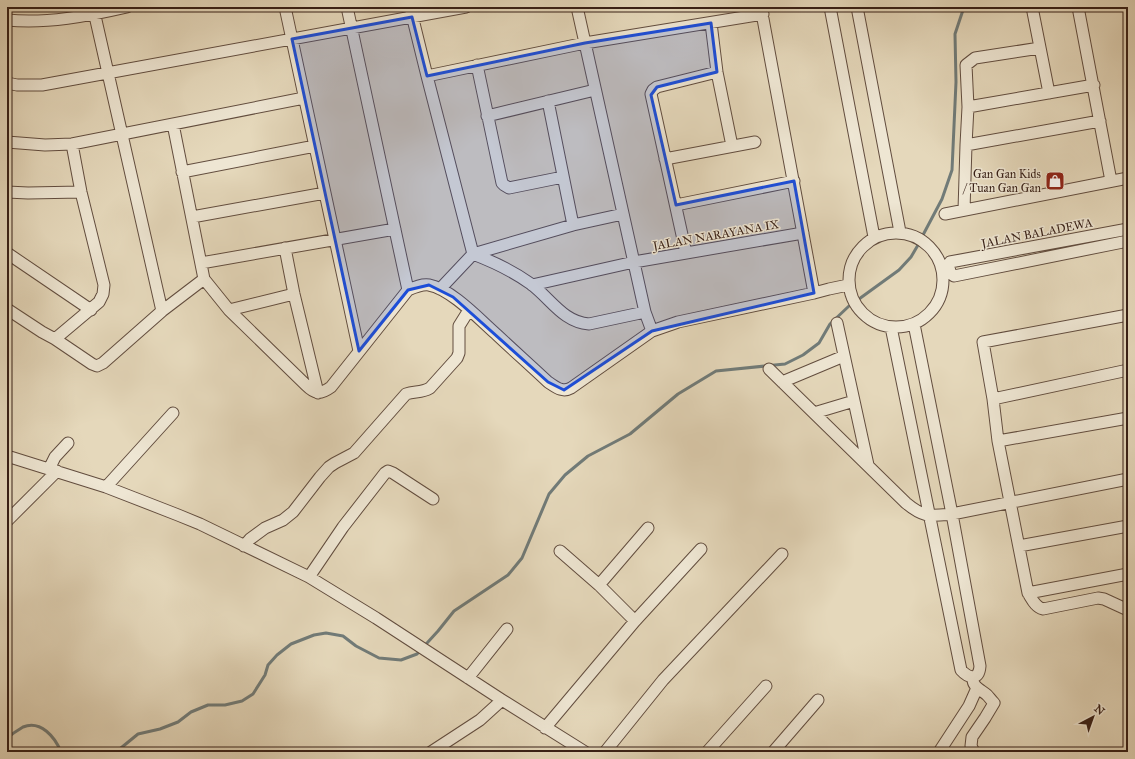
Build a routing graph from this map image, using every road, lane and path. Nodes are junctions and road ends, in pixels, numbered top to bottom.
1 (127, 7) edge
2 (285, 7) edge
3 (347, 7) edge
4 (466, 7) edge
5 (577, 7) edge
6 (830, 7) edge
7 (857, 7) edge
8 (1032, 7) edge
9 (1078, 7) edge
10 (93, 11) edge
11 (762, 11) edge
12 (411, 12) edge
13 (7, 20) edge
14 (711, 23) junction
15 (351, 28) junction
16 (292, 39) junction
17 (585, 42) junction
18 (1040, 48) junction
19 (477, 65) junction
20 (717, 72) junction
21 (107, 73) junction
22 (427, 76) junction
23 (7, 83) edge
24 (1094, 85) junction
25 (595, 90) junction
26 (1049, 93) junction
27 (304, 98) junction
28 (548, 101) junction
29 (968, 107) junction
30 (487, 116) junction
31 (1100, 121) junction
32 (172, 124) junction
33 (121, 134) junction
34 (7, 142) edge
35 (755, 142) dead end
36 (72, 144) junction
37 (966, 145) junction
38 (315, 146) junction
39 (732, 146) junction
40 (666, 159) junction
41 (182, 172) junction
42 (563, 177) junction
43 (1128, 178) edge
44 (1111, 181) junction
45 (794, 182) junction
46 (7, 192) edge
47 (81, 192) junction
48 (325, 193) junction
49 (676, 205) junction
50 (964, 210) junction
51 (623, 214) junction
52 (945, 214) dead end
53 (192, 217) junction
54 (573, 225) junction
55 (395, 229) junction
56 (1128, 229) edge
57 (803, 232) junction
58 (900, 232) junction
59 (874, 237) junction
60 (335, 239) junction
61 (1128, 241) edge
62 (285, 248) junction
63 (7, 253) edge
64 (686, 253) junction
65 (473, 254) junction
66 (634, 262) junction
67 (201, 263) junction
68 (204, 279) junction
69 (532, 285) junction
70 (848, 285) junction
71 (440, 289) junction
72 (408, 290) junction
73 (814, 293) junction
74 (294, 294) junction
75 (7, 309) edge
76 (91, 310) junction
77 (229, 310) junction
78 (469, 310) junction
79 (162, 311) junction
80 (645, 312) junction
81 (1128, 315) edge
82 (837, 323) dead end
83 (914, 324) junction
84 (891, 327) junction
85 (652, 330) junction
86 (56, 339) junction
87 (359, 351) junction
88 (844, 356) junction
89 (769, 370) dead end
90 (1128, 370) edge
91 (782, 382) junction
92 (318, 393) junction
93 (993, 399) junction
94 (854, 401) junction
95 (173, 413) dead end
96 (814, 413) junction
97 (1128, 418) edge
98 (998, 441) junction
99 (68, 443) dead end
100 (7, 456) edge
101 (868, 465) junction
102 (53, 470) junction
103 (1128, 479) edge
104 (106, 486) junction
105 (434, 499) dead end
106 (1010, 503) junction
107 (952, 514) junction
108 (930, 516) junction
109 (7, 521) edge
110 (1128, 526) edge
111 (648, 528) dead end
112 (244, 546) junction
113 (1019, 546) junction
114 (701, 549) dead end
115 (560, 551) dead end
116 (782, 554) dead end
117 (1128, 574) edge
118 (309, 577) junction
119 (599, 585) junction
120 (1028, 593) junction
121 (1128, 610) edge
122 (636, 621) junction
123 (507, 629) dead end
124 (973, 677) junction
125 (468, 678) junction
126 (766, 686) dead end
127 (977, 688) junction
128 (502, 700) junction
129 (818, 700) dead end
130 (545, 728) junction
131 (431, 752) edge
132 (585, 752) edge
133 (605, 752) edge
134 (707, 752) edge
135 (773, 752) edge
136 (939, 752) edge
137 (974, 752) edge

1 - 10 street
2 - 16 street
3 - 15 street
4 - 12 street
5 - 17 street
6 - 59 street
7 - 58 street
8 - 18 street
9 - 24 street
10 - 13 street
10 - 21 street
11 - 14 street
11 - 45 street
12 - 15 street
12 - 22 street
14 - 17 street
14 - 20 street
15 - 16 street
15 - 55 street
16 - 21 street
16 - 27 street
17 - 19 street
17 - 25 street
18 - 26 street
18 - 29 street
19 - 22 street
19 - 30 street
20 - 39 street
20 - 40 street
21 - 23 street
21 - 33 street
22 - 65 street
24 - 26 street
24 - 31 street
25 - 28 street
25 - 51 street
26 - 29 street
27 - 32 street
27 - 38 street
28 - 30 street
28 - 42 street
29 - 37 street
30 - 42 street
31 - 37 street
31 - 44 street
32 - 33 street
32 - 41 street
33 - 36 street
33 - 79 street
34 - 36 street
35 - 39 street
36 - 47 street
37 - 50 street
38 - 41 street
38 - 48 street
39 - 40 street
40 - 49 street
41 - 53 street
42 - 54 street
43 - 44 street
44 - 50 street
45 - 49 street
45 - 57 street
46 - 47 street
47 - 76 street
48 - 53 street
48 - 60 street
49 - 64 street
50 - 52 street
51 - 54 street
51 - 66 street
53 - 67 street
54 - 65 street
55 - 60 street
55 - 72 street
56 - 61 street, JALAN BALADEWA
57 - 64 street, JALAN NARAYANA IX
57 - 73 street
58 - 59 street
58 - 83 street
59 - 70 street
60 - 62 street
60 - 87 street
62 - 67 street
62 - 74 street
63 - 76 street
64 - 66 street, JALAN NARAYANA IX
65 - 69 street
65 - 71 street
66 - 69 street, JALAN NARAYANA IX
66 - 80 street
67 - 68 street
68 - 77 street
68 - 79 street
69 - 80 street
70 - 73 street
70 - 84 street
71 - 72 street
71 - 78 street
72 - 87 street
73 - 85 street
74 - 77 street
74 - 92 street
75 - 86 street
76 - 86 street
77 - 92 street
78 - 85 street
78 - 112 street
79 - 86 street
80 - 85 street
81 - 93 street
82 - 88 street
83 - 84 street
83 - 107 street
84 - 108 street
87 - 92 street
88 - 91 street
88 - 94 street
89 - 91 street
90 - 93 street
91 - 96 street
93 - 98 street
94 - 96 street
94 - 101 street
95 - 104 street
96 - 101 street
97 - 98 street
98 - 106 street
99 - 102 street
100 - 102 street
101 - 108 street
102 - 104 street
102 - 109 street
103 - 106 street
104 - 112 street
105 - 118 street
106 - 107 street
106 - 113 street
107 - 108 street
107 - 124 street
108 - 124 street
110 - 113 street
111 - 119 street
112 - 118 street
113 - 120 street
114 - 122 street
115 - 119 street
116 - 133 street
117 - 120 street
118 - 125 street
119 - 122 street
120 - 121 street
122 - 130 street
123 - 125 street
124 - 127 street
125 - 128 street
126 - 134 street
127 - 136 street
127 - 137 street
128 - 130 street
128 - 131 street
129 - 135 street
130 - 132 street

